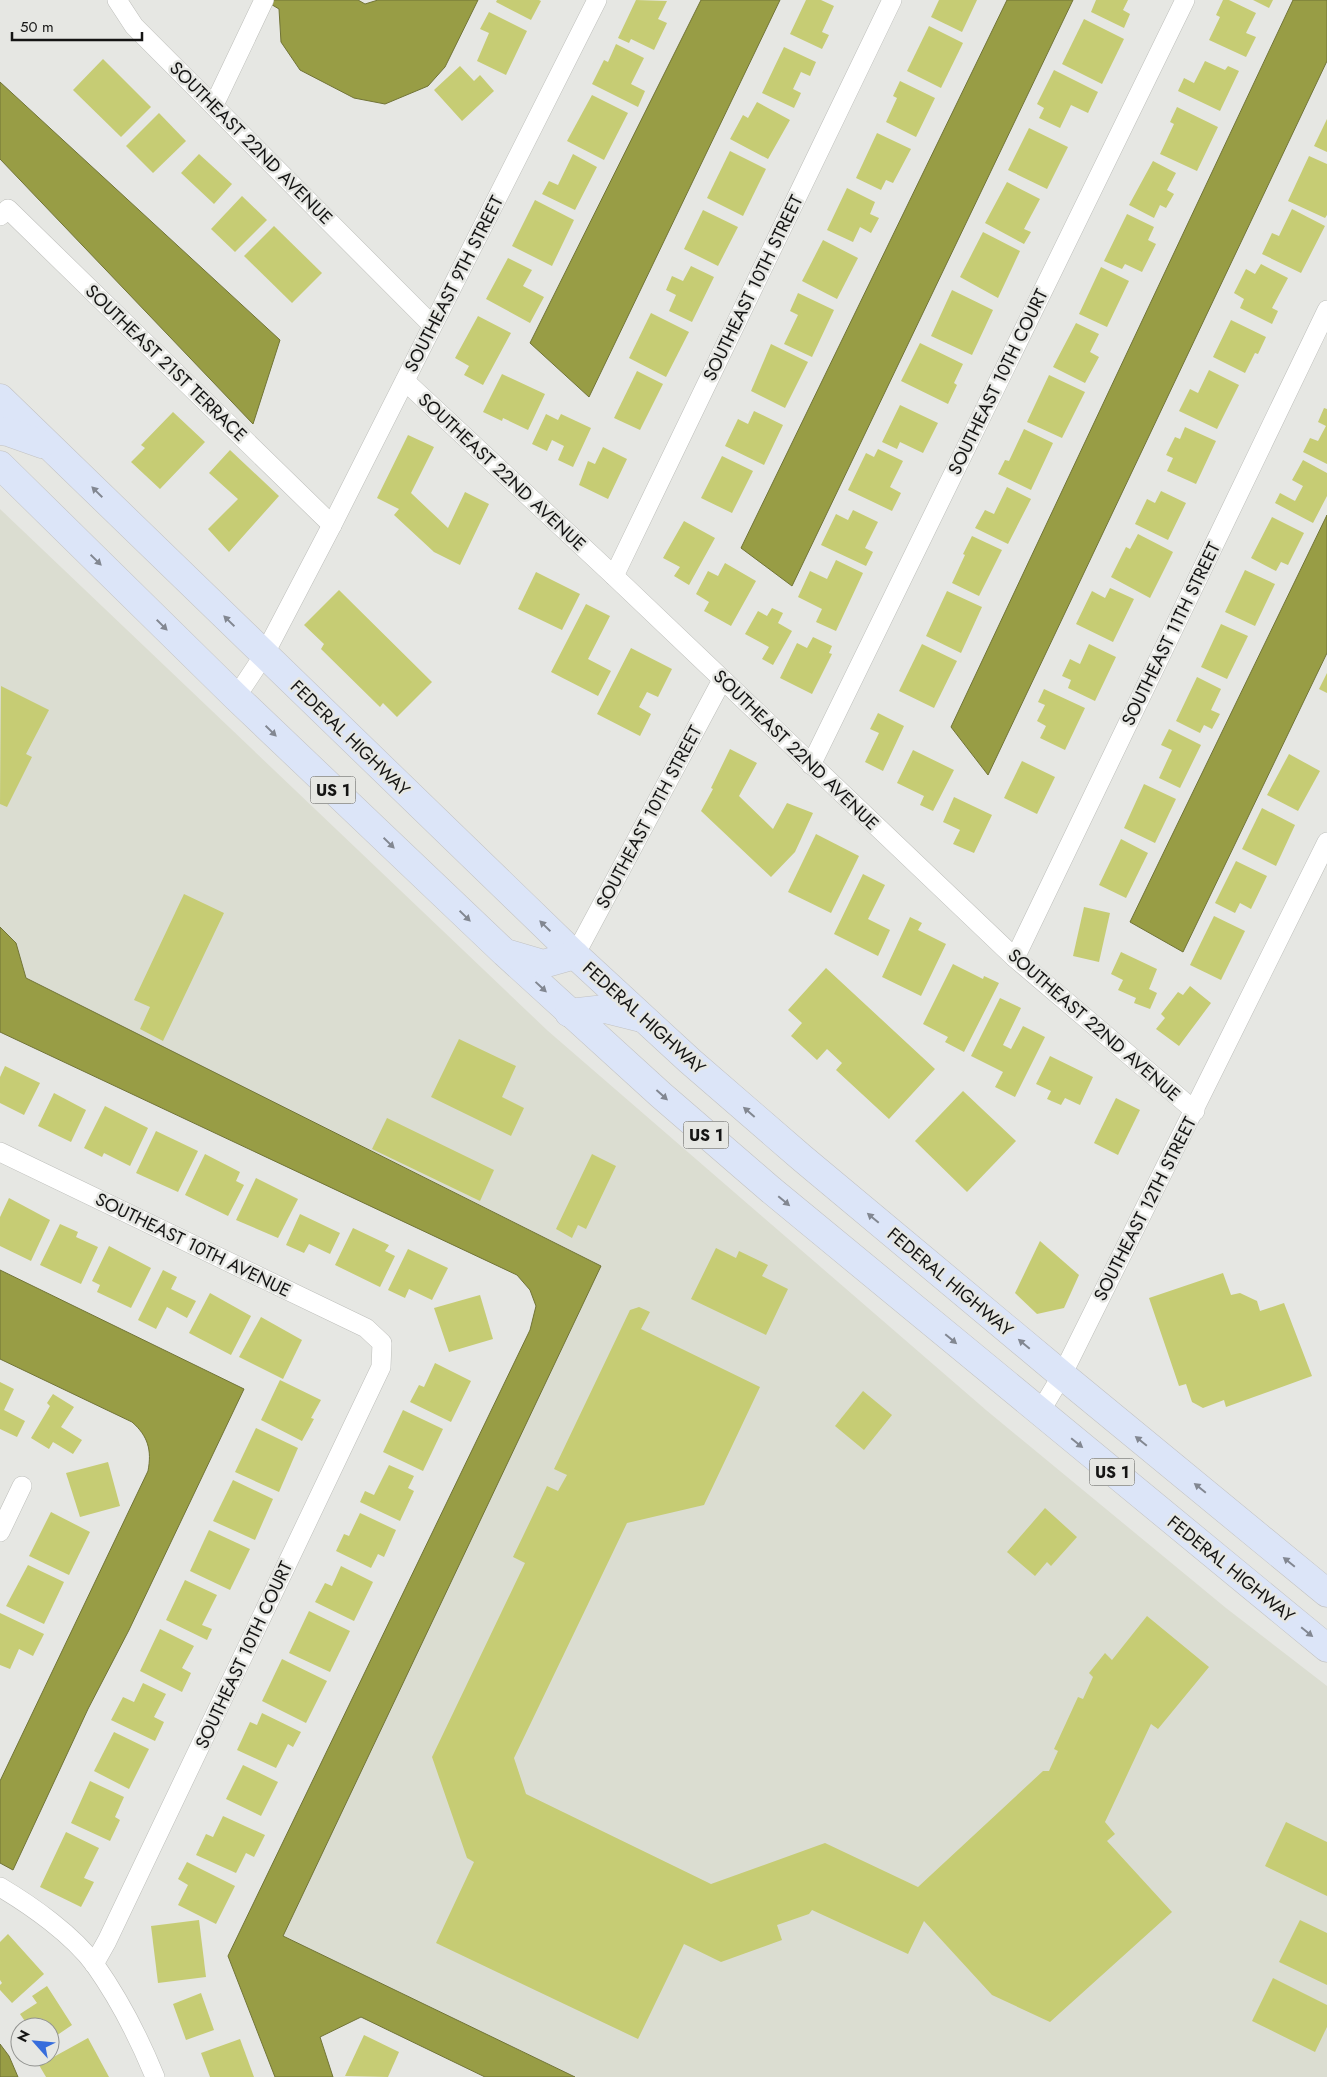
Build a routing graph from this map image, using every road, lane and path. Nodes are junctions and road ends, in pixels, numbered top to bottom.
1 (117, 0) edge
2 (598, 0) edge
3 (892, 0) edge
4 (1185, 0) edge
5 (264, 1) edge
6 (214, 104) junction
7 (0, 216) edge
8 (1327, 310) edge
9 (432, 325) junction
10 (405, 381) junction
11 (2, 402) edge
12 (0, 431) edge
13 (52, 448) junction
14 (0, 466) edge
15 (332, 525) junction
16 (614, 576) junction
17 (264, 655) junction
18 (722, 680) junction
19 (236, 697) junction
20 (811, 765) junction
21 (1327, 842) edge
22 (505, 954) junction
23 (575, 955) junction
24 (1015, 958) junction
25 (569, 1013) junction
26 (645, 1019) junction
27 (1195, 1111) junction
28 (0, 1152) edge
29 (382, 1343) joint
30 (1062, 1375) junction
31 (1040, 1412) junction
32 (22, 1486) dead end
33 (0, 1532) edge
34 (1327, 1593) edge
35 (1327, 1648) edge
36 (0, 1887) edge
37 (94, 1964) junction
38 (155, 2077) edge

1 - 6 street, SOUTHEAST 22ND AVENUE
2 - 9 street, SOUTHEAST 9TH STREET
3 - 16 street, SOUTHEAST 10TH STREET
4 - 20 street, SOUTHEAST 10TH COURT
5 - 6 street
6 - 9 street, SOUTHEAST 22ND AVENUE
7 - 15 street, SOUTHEAST 21ST TERRACE
8 - 24 street, SOUTHEAST 11TH STREET
9 - 10 street, SOUTHEAST 9TH STREET
10 - 15 street, SOUTHEAST 9TH STREET
10 - 16 street, SOUTHEAST 22ND AVENUE
11 - 13 main road, FEDERAL HIGHWAY / US 1
12 - 13 main road
17 -> 13 main road, FEDERAL HIGHWAY / US 1
14 -> 19 main road, FEDERAL HIGHWAY / US 1
15 - 17 street, SOUTHEAST 9TH STREET
16 - 18 street, SOUTHEAST 22ND AVENUE
17 - 19 street, SOUTHEAST 9TH STREET
23 -> 17 main road, FEDERAL HIGHWAY / US 1
18 - 20 street, SOUTHEAST 22ND AVENUE
18 - 23 street, SOUTHEAST 10TH STREET
19 -> 22 main road, FEDERAL HIGHWAY / US 1
20 - 24 street, SOUTHEAST 22ND AVENUE
21 - 27 street, SOUTHEAST 12TH STREET
22 - 23 main road
22 -> 25 main road, FEDERAL HIGHWAY / US 1
23 - 26 main road, FEDERAL HIGHWAY / US 1
24 - 27 street, SOUTHEAST 22ND AVENUE
25 - 26 main road
25 -> 31 main road, FEDERAL HIGHWAY / US 1
30 -> 26 main road, FEDERAL HIGHWAY / US 1
27 - 30 street, SOUTHEAST 12TH STREET
28 - 29 street, SOUTHEAST 10TH AVENUE
29 - 37 street, SOUTHEAST 10TH COURT
30 - 31 street, SOUTHEAST 12TH STREET
34 -> 30 main road, FEDERAL HIGHWAY / US 1
31 -> 35 main road, FEDERAL HIGHWAY / US 1
32 - 33 street
36 - 37 street
37 - 38 street

